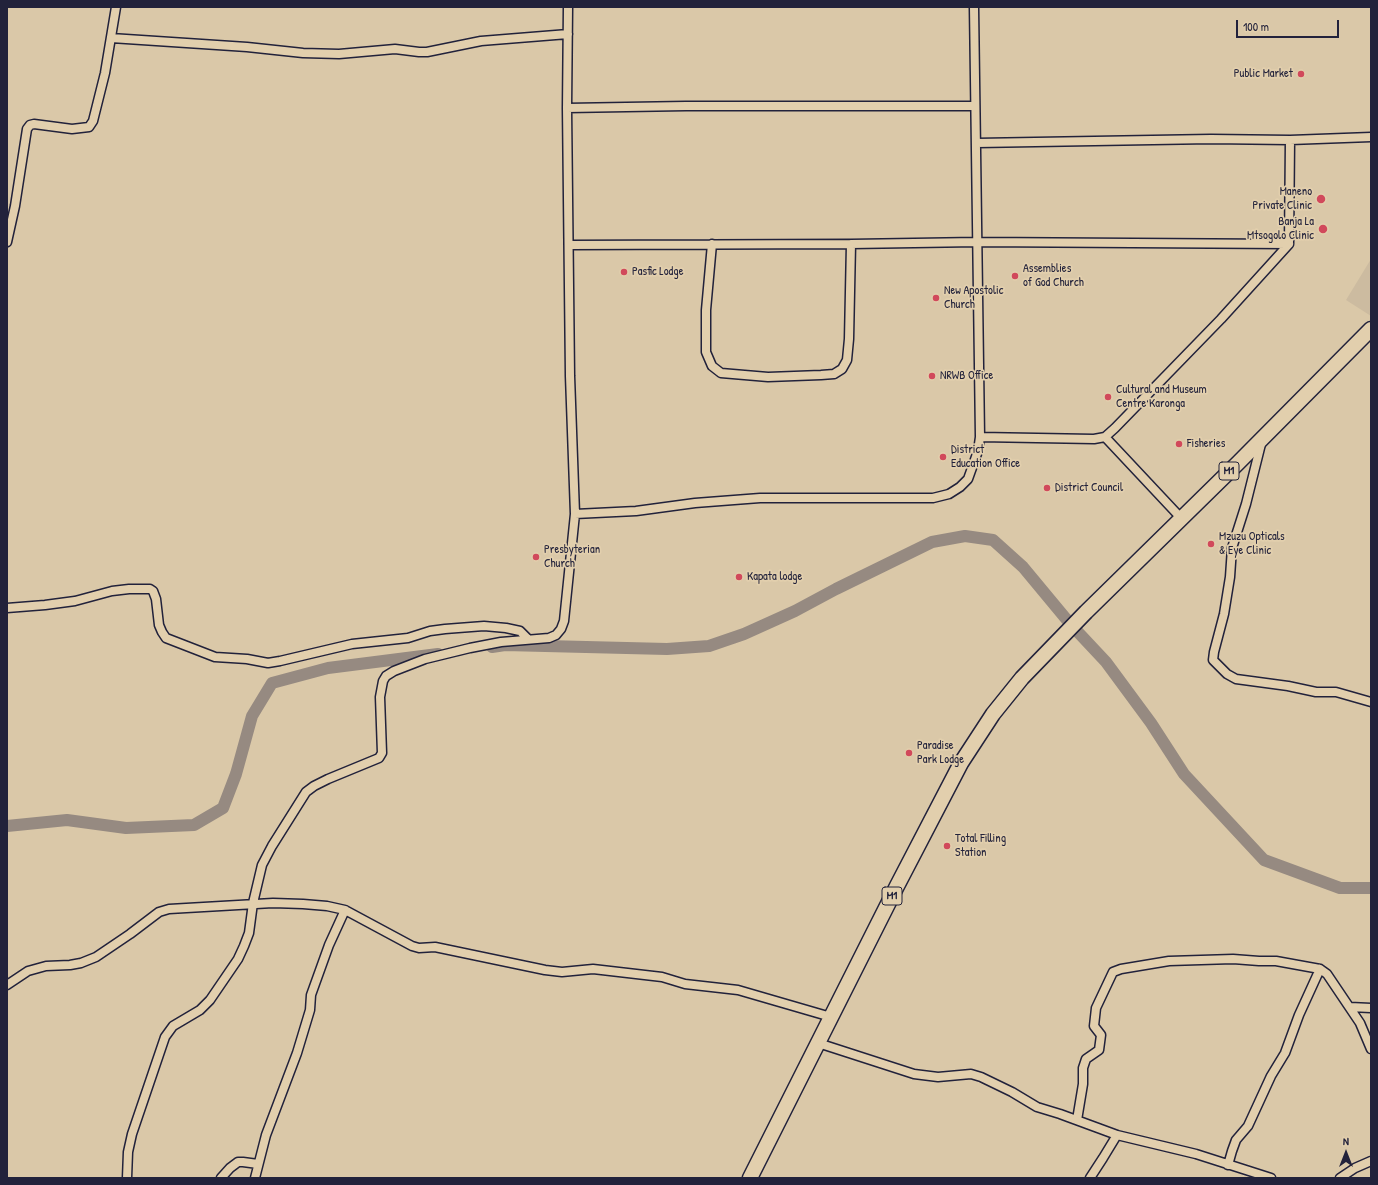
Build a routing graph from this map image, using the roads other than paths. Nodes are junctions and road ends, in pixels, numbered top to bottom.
1 (116, 7) edge
2 (568, 7) edge
3 (974, 7) edge
4 (568, 34) junction
5 (110, 38) junction
6 (975, 106) junction
7 (567, 108) junction
8 (1371, 138) edge
9 (1290, 140) junction
10 (976, 143) junction
11 (7, 242) edge
12 (977, 242) junction
13 (712, 244) junction
14 (851, 244) junction
15 (1289, 244) junction
16 (569, 245) junction
17 (1371, 329) edge
18 (980, 437) junction
19 (1105, 437) junction
20 (1262, 437) junction
21 (576, 514) junction
22 (1181, 518) junction
23 (7, 608) edge
24 (528, 639) junction
25 (1371, 702) edge
26 (253, 903) junction
27 (345, 910) junction
28 (1320, 969) junction
29 (7, 985) edge
30 (1350, 1007) junction
31 (1371, 1008) edge
32 (831, 1017) junction
33 (818, 1043) junction
34 (1371, 1049) edge
35 (1078, 1120) junction
36 (1116, 1135) junction
37 (1371, 1161) edge
38 (258, 1164) junction
39 (1228, 1165) junction
40 (127, 1178) edge
41 (221, 1178) edge
42 (255, 1178) edge
43 (750, 1178) edge
44 (1090, 1178) edge
45 (1271, 1178) edge
46 (1340, 1178) edge

1 - 5 street
2 - 4 street
3 - 6 street
4 - 5 street
4 - 7 street
5 - 11 street
6 - 7 street
6 - 10 street
7 - 16 street
8 - 9 street
9 - 10 street
9 - 15 street
10 - 12 street
12 - 14 street
12 - 15 street
12 - 18 street
13 - 14 street
13 - 14 street
13 - 16 street
15 - 19 street
16 - 21 street
17 - 20 highway, M1
18 - 19 street
18 - 21 street
19 - 22 street
20 - 22 highway, M1
20 - 25 street
21 - 24 street
22 - 32 highway, M1
23 - 24 street
24 - 26 street
26 - 27 street
26 - 29 street
26 - 40 street
27 - 32 street
27 - 38 street
28 - 30 street
28 - 35 street
28 - 39 street
30 - 31 street
30 - 34 street
32 - 33 highway, M1
33 - 35 street
33 - 43 highway, M1
35 - 36 street
36 - 39 street
36 - 44 street
37 - 46 street
38 - 41 street
38 - 42 street
39 - 45 street

